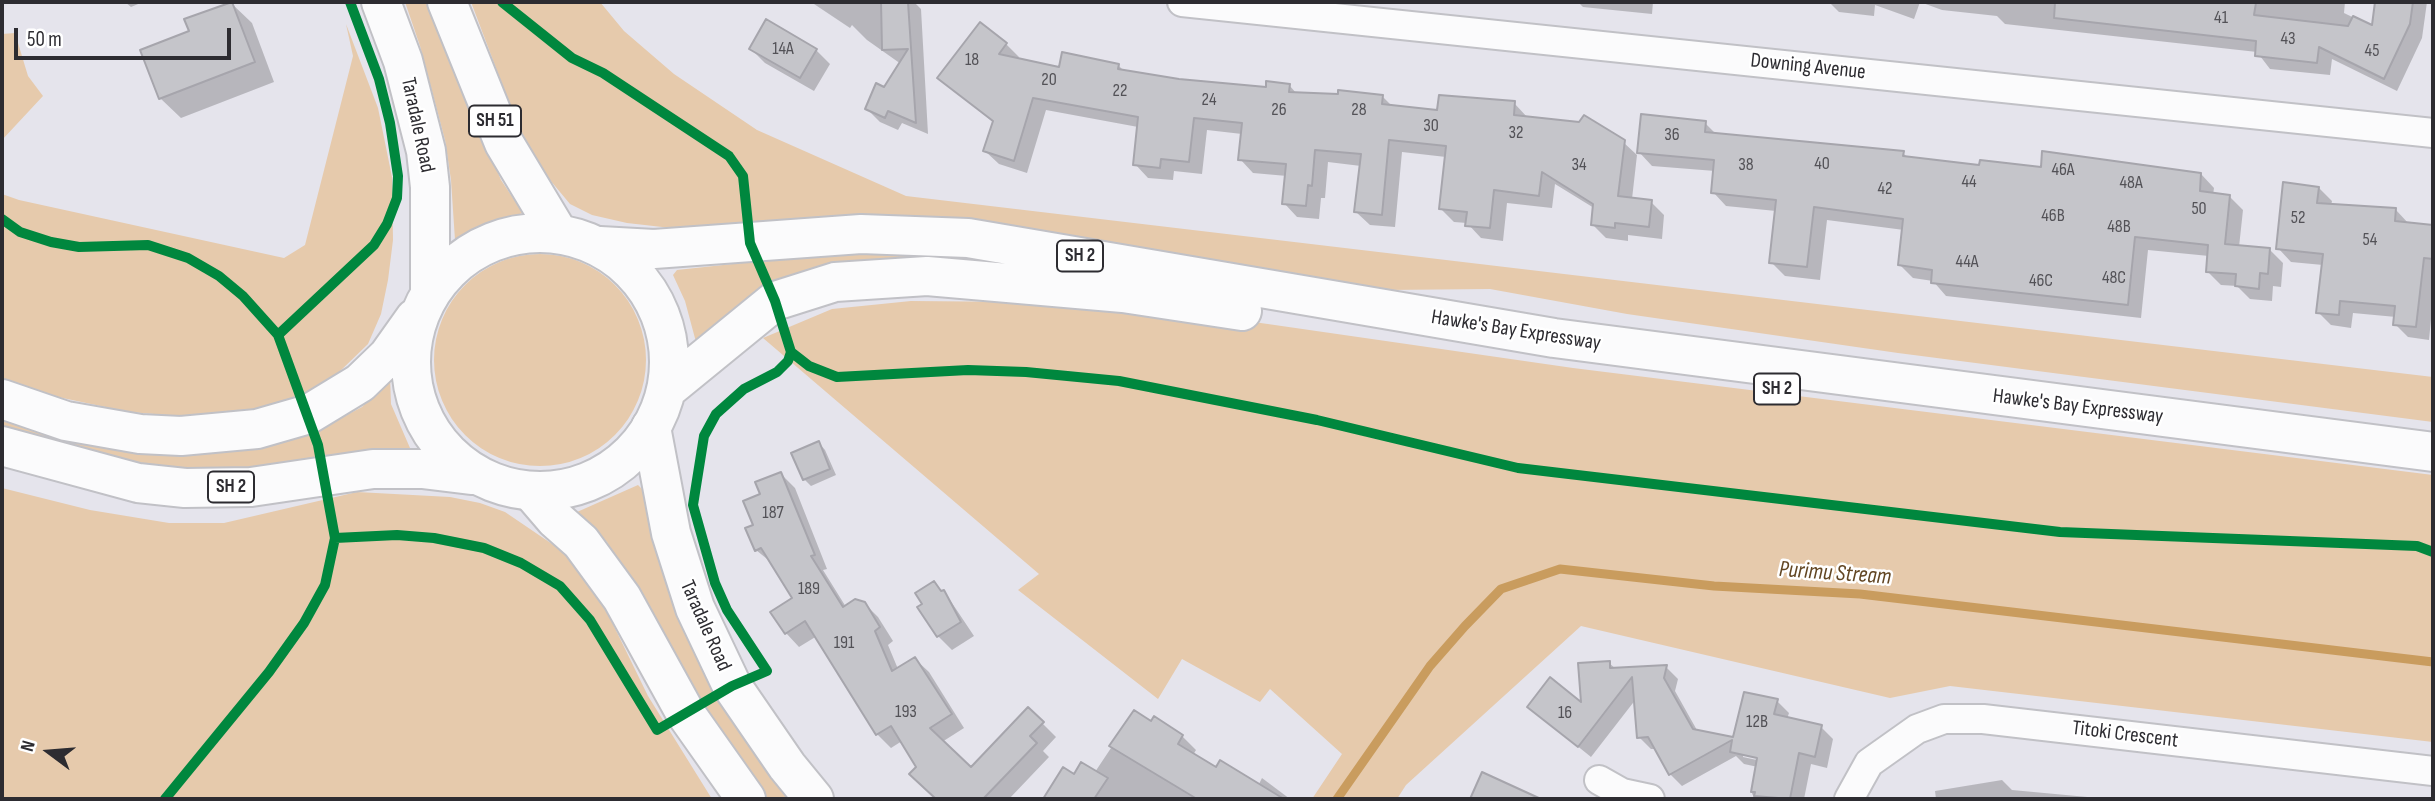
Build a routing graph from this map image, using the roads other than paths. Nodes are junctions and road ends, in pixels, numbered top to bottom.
1 (381, 2) edge
2 (447, 2) edge
3 (1182, 2) edge
4 (2433, 133) edge
5 (558, 233) junction
6 (600, 246) junction
7 (425, 303) junction
8 (667, 390) junction
9 (2, 399) edge
10 (651, 427) junction
11 (2, 446) edge
12 (2433, 452) edge
13 (2433, 473) edge
14 (471, 475) junction
15 (531, 491) junction
16 (2433, 771) edge
17 (1599, 780) dead end
18 (746, 799) edge
19 (814, 799) edge
20 (1650, 799) edge
21 (1849, 799) edge

1 - 7 main road, Taradale Road
2 - 5 main road, SH 51
3 - 4 street, Downing Avenue
5 - 6 main road, SH 2
5 - 7 main road, SH 2
6 - 8 main road
6 - 12 main road, Hawke's Bay Expressway / SH 2
7 - 9 main road, SH 2
7 - 14 main road, Taradale Road
8 - 10 main road, SH 2
8 - 13 main road, Hawke's Bay Expressway / SH 2
10 - 15 main road, SH 2
10 - 19 main road, Taradale Road
11 - 14 main road, SH 2
14 - 15 main road, SH 2
15 - 18 main road
16 - 21 street, Titoki Crescent
17 - 20 street

